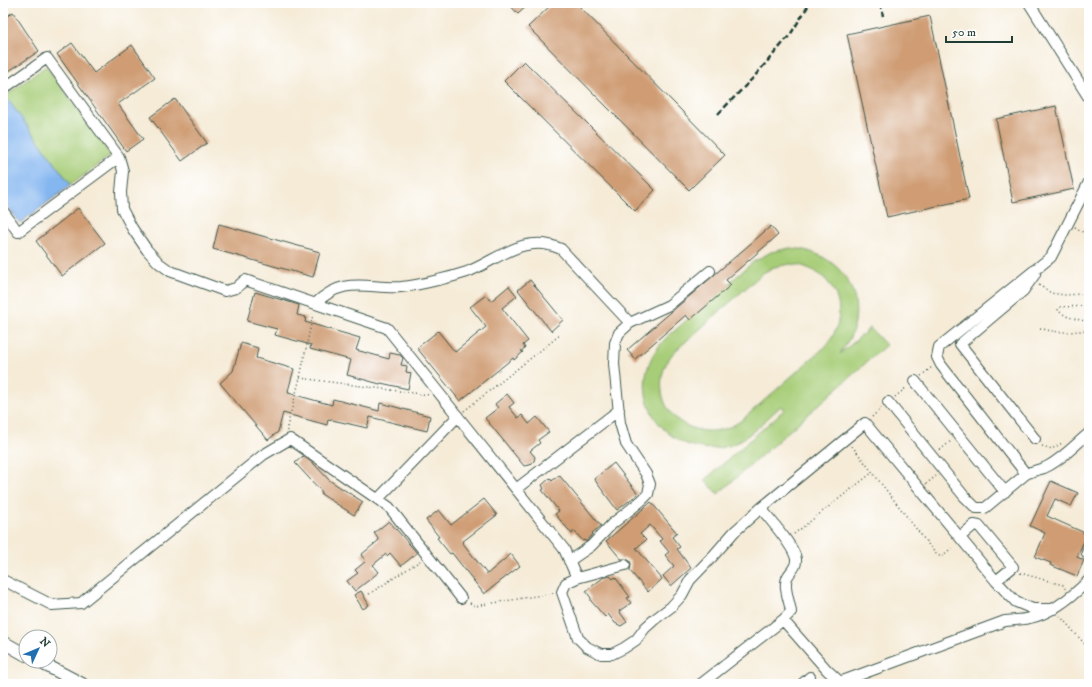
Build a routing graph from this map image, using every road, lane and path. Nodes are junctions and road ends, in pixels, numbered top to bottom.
1 (1029, 3) edge
2 (3, 89) edge
3 (1089, 98) edge
4 (119, 157) junction
5 (1089, 182) edge
6 (3, 211) edge
7 (1068, 223) junction
8 (1089, 236) edge
9 (1041, 266) junction
10 (710, 271) dead end
11 (1031, 280) junction
12 (1089, 298) edge
13 (315, 304) junction
14 (1089, 306) edge
15 (1089, 322) edge
16 (630, 323) junction
17 (1040, 328) dead end
18 (1089, 330) edge
19 (560, 335) dead end
20 (939, 361) junction
21 (300, 378) junction
22 (915, 381) junction
23 (442, 396) junction
24 (888, 402) junction
25 (619, 410) junction
26 (458, 416) junction
27 (864, 423) junction
28 (1089, 433) edge
29 (959, 435) junction
30 (847, 437) junction
31 (290, 439) junction
32 (1035, 439) joint
33 (1064, 443) dead end
34 (932, 456) junction
35 (943, 470) junction
36 (873, 472) junction
37 (1026, 474) junction
38 (516, 489) junction
39 (920, 489) junction
40 (1005, 492) junction
41 (378, 499) junction
42 (761, 508) junction
43 (959, 539) junction
44 (786, 541) junction
45 (428, 555) junction
46 (570, 561) junction
47 (625, 565) dead end
48 (577, 578) junction
49 (3, 580) edge
50 (1089, 580) edge
51 (996, 581) junction
52 (562, 592) junction
53 (369, 594) dead end
54 (461, 598) joint
55 (1054, 609) junction
56 (783, 620) junction
57 (3, 642) edge
58 (1089, 649) edge
59 (18, 650) edge
60 (53, 669) edge
61 (1089, 679) edge
62 (841, 683) edge
63 (82, 684) edge
64 (701, 684) edge
65 (1083, 684) edge

1 - 3 street
2 - 4 street
4 - 6 street
4 - 13 street
5 - 7 street
7 - 8 path
7 - 9 street
9 - 11 street
9 - 20 street
10 - 16 street
11 - 12 path
11 - 32 street
13 - 16 street
13 - 21 path
13 - 23 street
14 - 15 path
16 - 25 street
17 - 18 path
19 - 26 path
20 - 22 path
20 - 37 street
21 - 23 path
21 - 31 path
22 - 24 path
22 - 29 street
23 - 26 street
24 - 27 path
24 - 34 street
25 - 38 street
25 - 46 street
26 - 38 street
26 - 41 street
27 - 30 street
27 - 39 street
28 - 37 street
29 - 34 path
29 - 40 street
30 - 36 path
30 - 42 street
31 - 41 street
31 - 49 street
32 - 33 path
34 - 35 street
35 - 39 path
35 - 40 street
36 - 43 path
36 - 44 path
37 - 40 street
38 - 46 street
39 - 43 street
41 - 45 street
42 - 44 street
42 - 52 street
43 - 51 street
43 - 51 street
44 - 56 street
45 - 53 path
45 - 54 street
46 - 48 street
47 - 48 street
48 - 52 street
50 - 55 street
51 - 55 street
52 - 54 path
55 - 58 path
55 - 62 street
56 - 62 street
56 - 64 street
57 - 59 main road
60 - 63 main road
61 - 65 path

